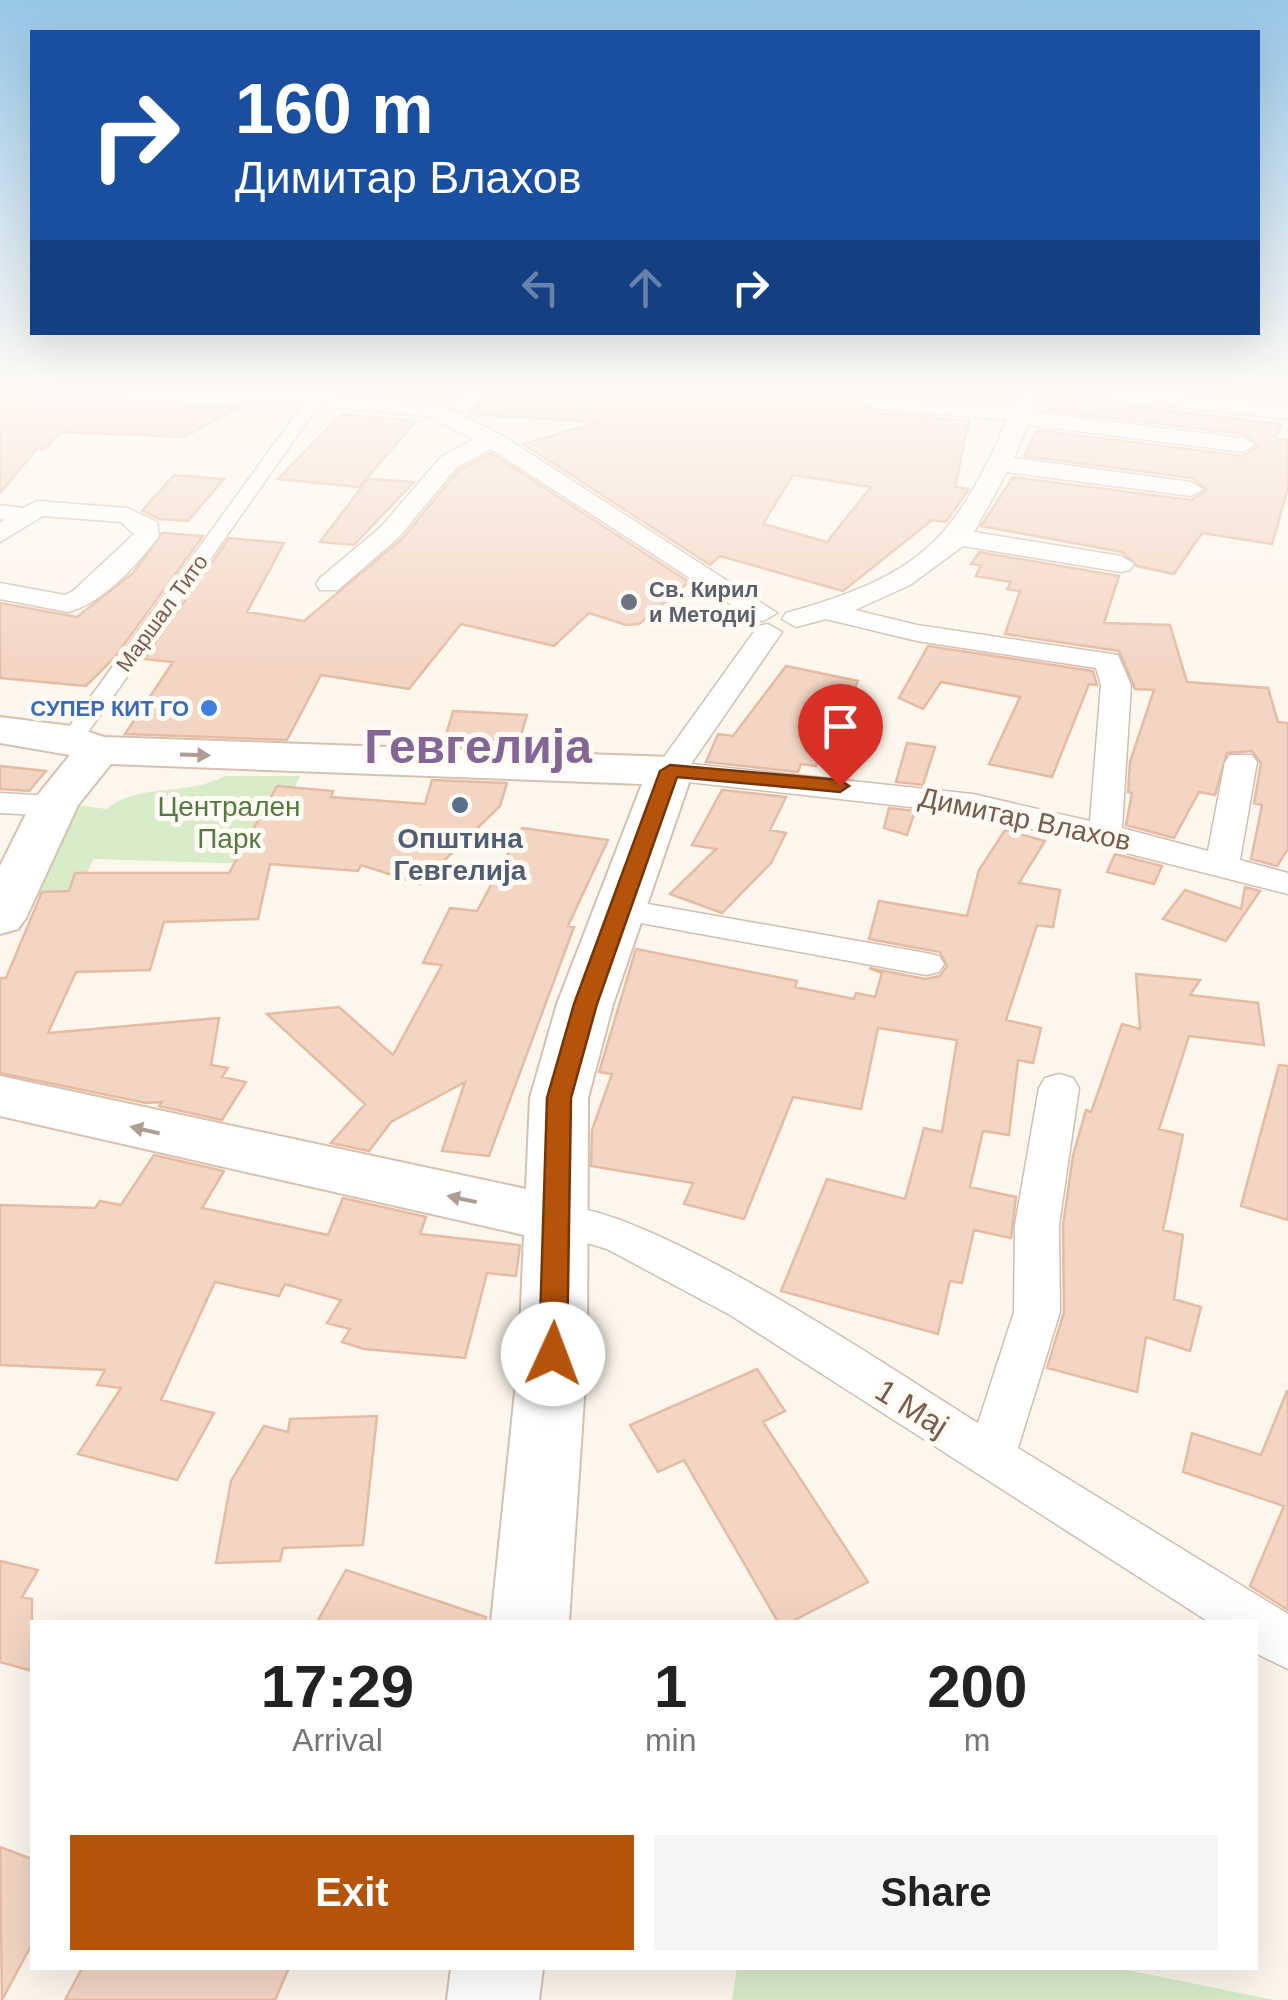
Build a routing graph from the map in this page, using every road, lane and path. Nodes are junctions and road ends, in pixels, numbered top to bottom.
1 (260, 481) edge
2 (433, 481) edge
3 (555, 481) edge
4 (987, 481) edge
5 (1139, 481) edge
6 (1191, 488) dead end
7 (0, 512) edge
8 (28, 516) junction
9 (0, 534) edge
10 (958, 537) junction
11 (1121, 564) dead end
12 (329, 584) dead end
13 (0, 590) edge
14 (827, 611) junction
15 (766, 622) junction
16 (0, 730) edge
17 (84, 745) junction
18 (1241, 762) dead end
19 (670, 771) junction
20 (0, 802) edge
21 (54, 806) junction
22 (1105, 834) junction
23 (1222, 866) junction
24 (1288, 884) edge
25 (620, 910) junction
26 (0, 918) edge
27 (926, 964) dead end
28 (1059, 1088) dead end
29 (0, 1096) edge
30 (558, 1219) junction
31 (991, 1457) junction
32 (530, 1620) edge
33 (1249, 1620) edge
34 (1258, 1625) edge
35 (1288, 1644) edge
36 (496, 1970) edge
37 (493, 2000) edge

1 - 17 street, Маршал Тито
2 - 12 street
3 - 15 street
4 - 10 street
5 - 6 street
7 - 8 street
8 - 9 street
8 - 13 street
10 - 11 street
10 - 14 street
14 - 15 street
14 - 22 street
15 - 19 street
16 - 17 main road, Димитар Влахов
17 -> 19 main road, Димитар Влахов
17 - 21 main road
18 - 23 street
19 - 22 street, Димитар Влахов
19 - 25 main road
20 - 21 street
21 - 26 main road
22 - 23 street, Димитар Влахов
23 - 24 street, Димитар Влахов
25 - 27 street
25 - 30 main road
28 - 31 street
30 -> 29 main road
30 - 31 street, 1 Мај
30 - 32 main road
31 - 33 street, 1 Мај
34 - 35 street, 1 Мај
36 - 37 main road

